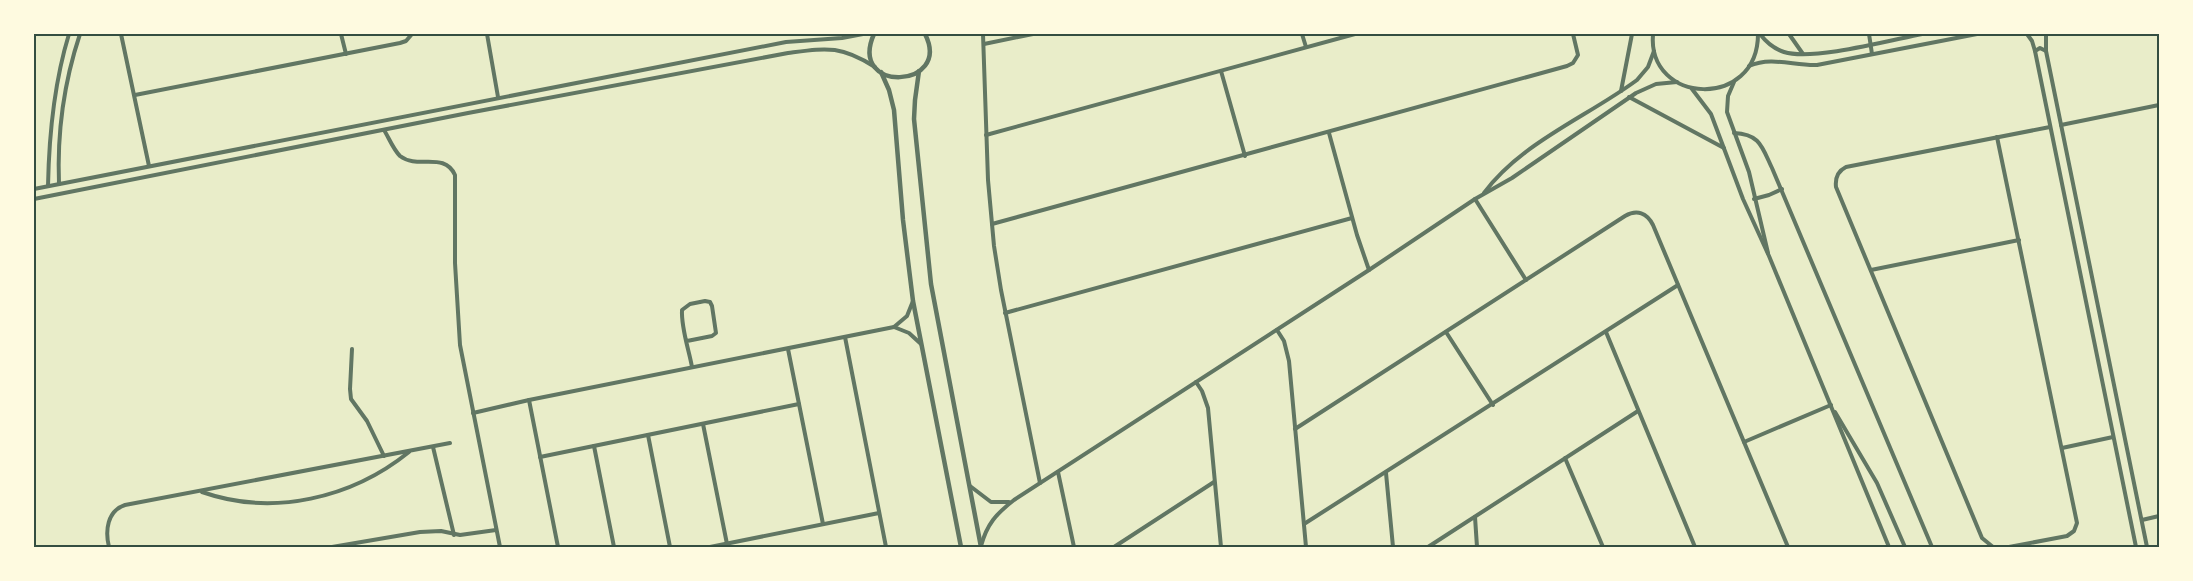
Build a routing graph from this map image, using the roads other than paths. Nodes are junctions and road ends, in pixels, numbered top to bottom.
1 (69, 34) edge
2 (80, 34) edge
3 (122, 34) edge
4 (342, 34) edge
5 (412, 34) edge
6 (487, 34) edge
7 (834, 34) edge
8 (862, 34) edge
9 (874, 34) edge
10 (925, 34) edge
11 (983, 34) edge
12 (1033, 34) edge
13 (1302, 34) edge
14 (1355, 34) edge
15 (1573, 34) edge
16 (1632, 34) edge
17 (1652, 34) edge
18 (1759, 34) edge
19 (1789, 34) edge
20 (1869, 34) edge
21 (1922, 34) edge
22 (1977, 34) edge
23 (2027, 34) edge
24 (2046, 34) edge
25 (823, 38) junction
26 (984, 44) junction
27 (1871, 44) junction
28 (1306, 47) junction
29 (1654, 51) junction
30 (2035, 51) junction
31 (2046, 51) junction
32 (346, 54) junction
33 (1803, 54) junction
34 (1872, 54) junction
35 (1749, 66) junction
36 (876, 68) junction
37 (919, 71) junction
38 (1221, 71) junction
39 (880, 72) junction
40 (1677, 82) junction
41 (1734, 82) junction
42 (1692, 88) junction
43 (1620, 91) junction
44 (135, 96) junction
45 (498, 97) junction
46 (1629, 97) junction
47 (2159, 104) edge
48 (2061, 125) junction
49 (2050, 127) junction
50 (384, 130) junction
51 (1329, 133) junction
52 (1734, 133) junction
53 (986, 135) junction
54 (1998, 137) junction
55 (1724, 148) junction
56 (1245, 156) junction
57 (149, 166) junction
58 (59, 184) junction
59 (48, 186) junction
60 (34, 189) edge
61 (1782, 189) junction
62 (1484, 193) junction
63 (34, 199) edge
64 (1475, 199) junction
65 (1754, 199) junction
66 (1352, 218) junction
67 (992, 224) junction
68 (2019, 240) junction
69 (1769, 256) junction
70 (1369, 270) junction
71 (1871, 270) junction
72 (1526, 280) junction
73 (1678, 285) junction
74 (913, 301) junction
75 (1005, 313) junction
76 (894, 327) junction
77 (1277, 330) junction
78 (1446, 332) junction
79 (1606, 332) junction
80 (845, 337) junction
81 (687, 341) junction
82 (921, 344) junction
83 (352, 349) dead end
84 (788, 349) junction
85 (692, 367) junction
86 (1196, 382) junction
87 (529, 400) junction
88 (799, 404) junction
89 (1493, 405) junction
90 (1831, 405) junction
91 (1638, 411) junction
92 (473, 413) junction
93 (703, 424) junction
94 (1295, 429) junction
95 (648, 435) junction
96 (2113, 437) junction
97 (1744, 442) junction
98 (450, 443) dead end
99 (594, 446) junction
100 (433, 447) junction
101 (2062, 448) junction
102 (410, 451) junction
103 (384, 456) junction
104 (540, 457) junction
105 (1565, 458) junction
106 (1058, 472) junction
107 (1386, 473) junction
108 (1214, 482) junction
109 (1040, 483) junction
110 (970, 486) junction
111 (200, 491) junction
112 (1014, 500) junction
113 (879, 513) junction
114 (2159, 516) edge
115 (1475, 517) junction
116 (2142, 520) junction
117 (823, 524) junction
118 (1304, 524) junction
119 (496, 530) junction
120 (454, 534) junction
121 (727, 544) junction
122 (109, 547) edge
123 (332, 547) edge
124 (500, 547) edge
125 (558, 547) edge
126 (614, 547) edge
127 (670, 547) edge
128 (710, 547) edge
129 (886, 547) edge
130 (961, 547) edge
131 (981, 547) edge
132 (1074, 547) edge
133 (1114, 547) edge
134 (1220, 547) edge
135 (1306, 547) edge
136 (1393, 547) edge
137 (1428, 547) edge
138 (1478, 547) edge
139 (1603, 547) edge
140 (1695, 547) edge
141 (1788, 547) edge
142 (1889, 547) edge
143 (1905, 547) edge
144 (1932, 547) edge
145 (1992, 547) edge
146 (2009, 547) edge
147 (2136, 547) edge
148 (2147, 547) edge

1 - 59 street
2 - 58 street
3 - 44 street
4 - 32 street
5 - 32 street
6 - 45 street
7 - 25 street
8 - 25 street
9 - 36 street
10 - 37 street
11 - 26 street
12 - 26 street
13 - 28 street
14 - 28 street
15 - 51 street
16 - 43 street
17 - 29 street
18 - 33 street
18 - 35 street
19 - 33 street
20 - 27 street
21 - 27 street
22 - 34 street
23 - 30 street
24 - 31 street
25 - 45 street
26 - 53 street
27 - 33 street
27 - 34 street
28 - 38 street
29 - 40 street
29 - 43 street
30 - 31 street
30 - 49 street
31 - 48 street
32 - 44 street
34 - 35 street
35 - 41 street
36 - 39 street
36 - 50 street
37 - 39 street
37 - 110 street
38 - 53 street
38 - 56 street
39 - 74 street
40 - 42 street
40 - 46 street
41 - 42 street
41 - 52 street
42 - 55 street
43 - 62 street
44 - 57 street
45 - 57 street
46 - 55 street
46 - 62 street
47 - 48 street
48 - 116 street
49 - 54 street
49 - 96 street
50 - 63 street
50 - 92 street
51 - 56 street
51 - 66 street
52 - 61 street
52 - 65 street
53 - 67 street
54 - 68 street
54 - 71 street
55 - 69 street
56 - 67 street
57 - 58 street
58 - 59 street
59 - 60 street
61 - 65 street
61 - 144 street
62 - 64 street
64 - 70 street
64 - 72 street
65 - 69 street
66 - 70 street
66 - 75 street
67 - 75 street
68 - 71 street
68 - 101 street
69 - 90 street
70 - 77 street
71 - 145 street
72 - 73 street
72 - 78 street
73 - 79 street
73 - 97 street
74 - 76 street
74 - 82 street
75 - 109 street
76 - 80 street
76 - 82 street
77 - 86 street
77 - 94 street
78 - 89 street
78 - 94 street
79 - 89 street
79 - 91 street
80 - 84 street
80 - 113 street
81 - 81 street
81 - 85 street
82 - 130 street
83 - 103 street
84 - 85 street
84 - 88 street
85 - 87 street
86 - 106 street
86 - 108 street
87 - 92 street
87 - 104 street
88 - 93 street
88 - 117 street
89 - 107 street
90 - 97 street
90 - 142 street
90 - 143 street
91 - 105 street
91 - 140 street
92 - 119 street
93 - 95 street
93 - 121 street
94 - 118 street
95 - 99 street
95 - 127 street
96 - 101 street
96 - 147 street
97 - 141 street
98 - 100 street
99 - 104 street
99 - 126 street
100 - 102 street
100 - 120 street
101 - 146 street
102 - 103 street
102 - 111 street
103 - 111 street
104 - 125 street
105 - 115 street
105 - 139 street
106 - 109 street
106 - 132 street
107 - 118 street
107 - 136 street
108 - 133 street
108 - 134 street
109 - 112 street
110 - 112 street
110 - 131 street
111 - 122 street
112 - 131 street
113 - 117 street
113 - 129 street
114 - 116 street
115 - 137 street
115 - 138 street
116 - 148 street
117 - 121 street
118 - 135 street
119 - 120 street
119 - 124 street
120 - 123 street
121 - 128 street

